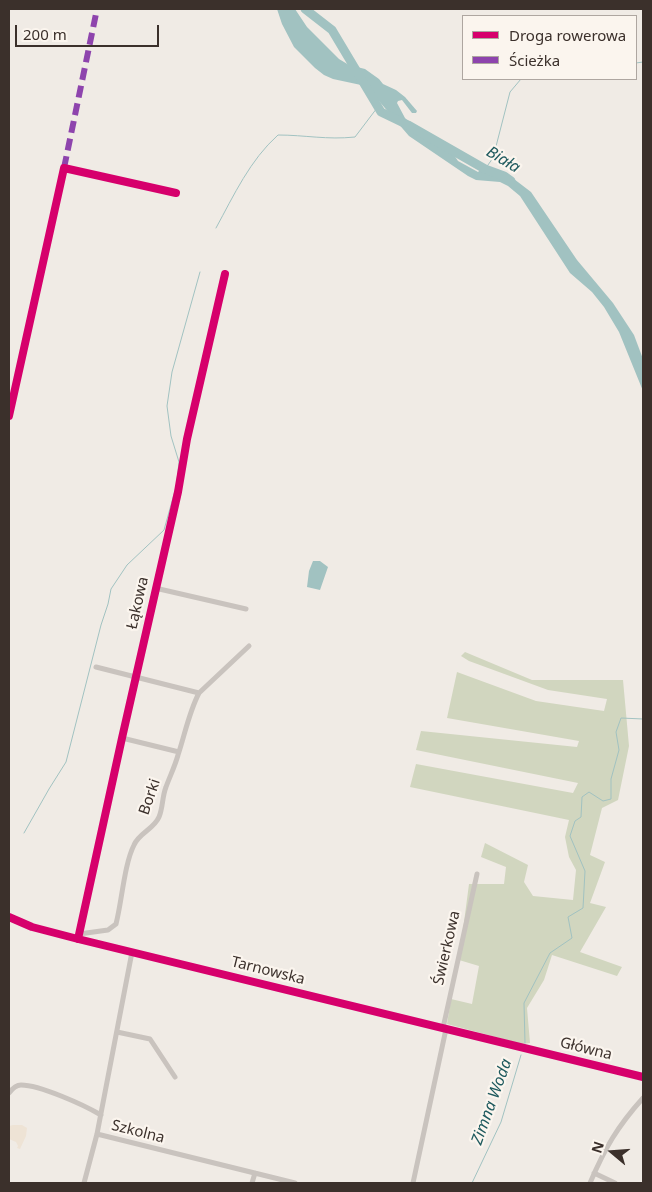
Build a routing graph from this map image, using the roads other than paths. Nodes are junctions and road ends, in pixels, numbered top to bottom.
1 (176, 193) dead end
2 (225, 274) dead end
3 (9, 416) edge
4 (155, 588) junction
5 (246, 609) dead end
6 (249, 646) dead end
7 (96, 666) dead end
8 (135, 677) junction
9 (199, 693) junction
10 (122, 738) junction
11 (179, 752) junction
12 (477, 874) dead end
13 (9, 917) edge
14 (78, 937) junction
15 (132, 952) junction
16 (444, 1029) junction
17 (117, 1032) junction
18 (522, 1048) joint
19 (176, 1077) dead end
20 (643, 1078) edge
21 (9, 1093) edge
22 (643, 1098) edge
23 (101, 1114) junction
24 (97, 1134) junction
25 (255, 1173) junction
26 (594, 1173) junction
27 (84, 1183) edge
28 (252, 1183) edge
29 (295, 1183) edge
30 (413, 1183) edge
31 (590, 1183) edge
32 (615, 1183) edge

1 - 3 street
2 - 4 street, Łąkowa
4 - 5 street
4 - 8 street, Łąkowa
6 - 9 street
7 - 8 street
8 - 9 street
8 - 10 street, Łąkowa
9 - 11 street, Borki
10 - 11 street
10 - 14 street, Łąkowa
11 - 14 street, Borki
12 - 16 street, Świerkowa
13 - 14 street, Tarnowska
14 - 15 street, Tarnowska
15 - 16 street, Tarnowska
15 - 17 street, Szkolna
16 - 18 street, Tarnowska
16 - 30 street
17 - 19 street
17 - 23 street, Szkolna
18 - 20 street, Główna
21 - 23 street
22 - 26 street
23 - 24 street, Szkolna
24 - 25 street, Szkolna
24 - 27 street
25 - 28 street
25 - 29 street, Szkolna
26 - 31 street
26 - 32 street

